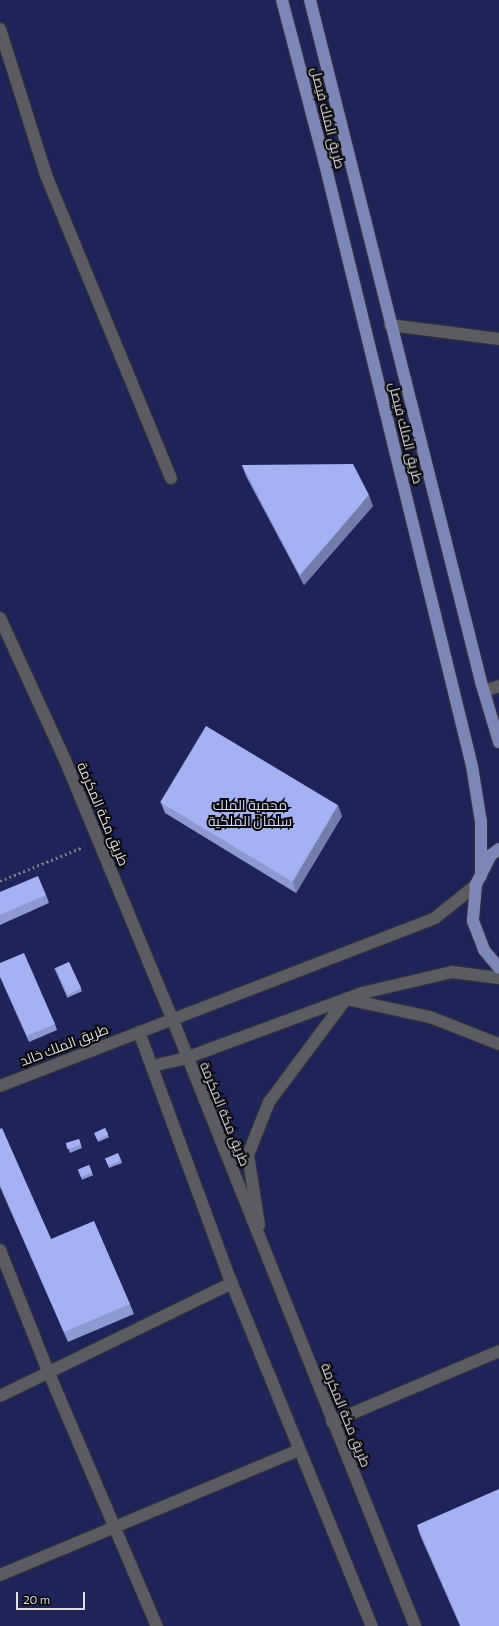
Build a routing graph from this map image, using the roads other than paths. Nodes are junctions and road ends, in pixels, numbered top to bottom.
1 (282, 0) edge
2 (310, 0) edge
3 (0, 28) edge
4 (390, 325) junction
5 (499, 339) edge
6 (171, 478) dead end
7 (0, 618) edge
8 (499, 686) edge
9 (484, 691) junction
10 (499, 742) edge
11 (499, 849) edge
12 (478, 880) junction
13 (499, 968) edge
14 (499, 978) edge
15 (346, 999) junction
16 (172, 1018) junction
17 (139, 1032) junction
18 (499, 1044) edge
19 (186, 1058) junction
20 (152, 1066) junction
21 (0, 1086) edge
22 (262, 1246) junction
23 (0, 1250) edge
24 (232, 1283) junction
25 (499, 1350) edge
26 (48, 1371) junction
27 (0, 1396) edge
28 (332, 1422) junction
29 (299, 1450) junction
30 (116, 1527) junction
31 (0, 1575) edge
32 (157, 1626) edge
33 (372, 1626) edge
34 (415, 1626) edge

1 - 12 main road, طريق الملك فيصل
2 - 4 main road, طريق الملك فيصل
3 - 6 street
4 - 5 street
4 - 9 main road, طريق الملك فيصل
7 - 16 street, طريق مكة المكرمة
8 - 9 street
9 - 10 main road, طريق الملك فيصل
11 - 12 main road
12 - 13 main road, طريق الملك فيصل
12 - 16 street, طريق الملك خالد
14 - 15 street
15 - 18 street
15 - 19 street
15 - 22 street
16 - 17 street, طريق الملك خالد
16 - 19 street, طريق مكة المكرمة
17 - 20 street
17 - 21 street, طريق الملك خالد
19 - 20 street
19 - 22 street, طريق مكة المكرمة
20 - 24 street
22 - 28 street, طريق مكة المكرمة
23 - 26 street
24 - 26 street
24 - 29 street
25 - 28 street
26 - 27 street
26 - 30 street
28 - 34 street, طريق مكة المكرمة
29 - 30 street
29 - 33 street
30 - 31 street
30 - 32 street

